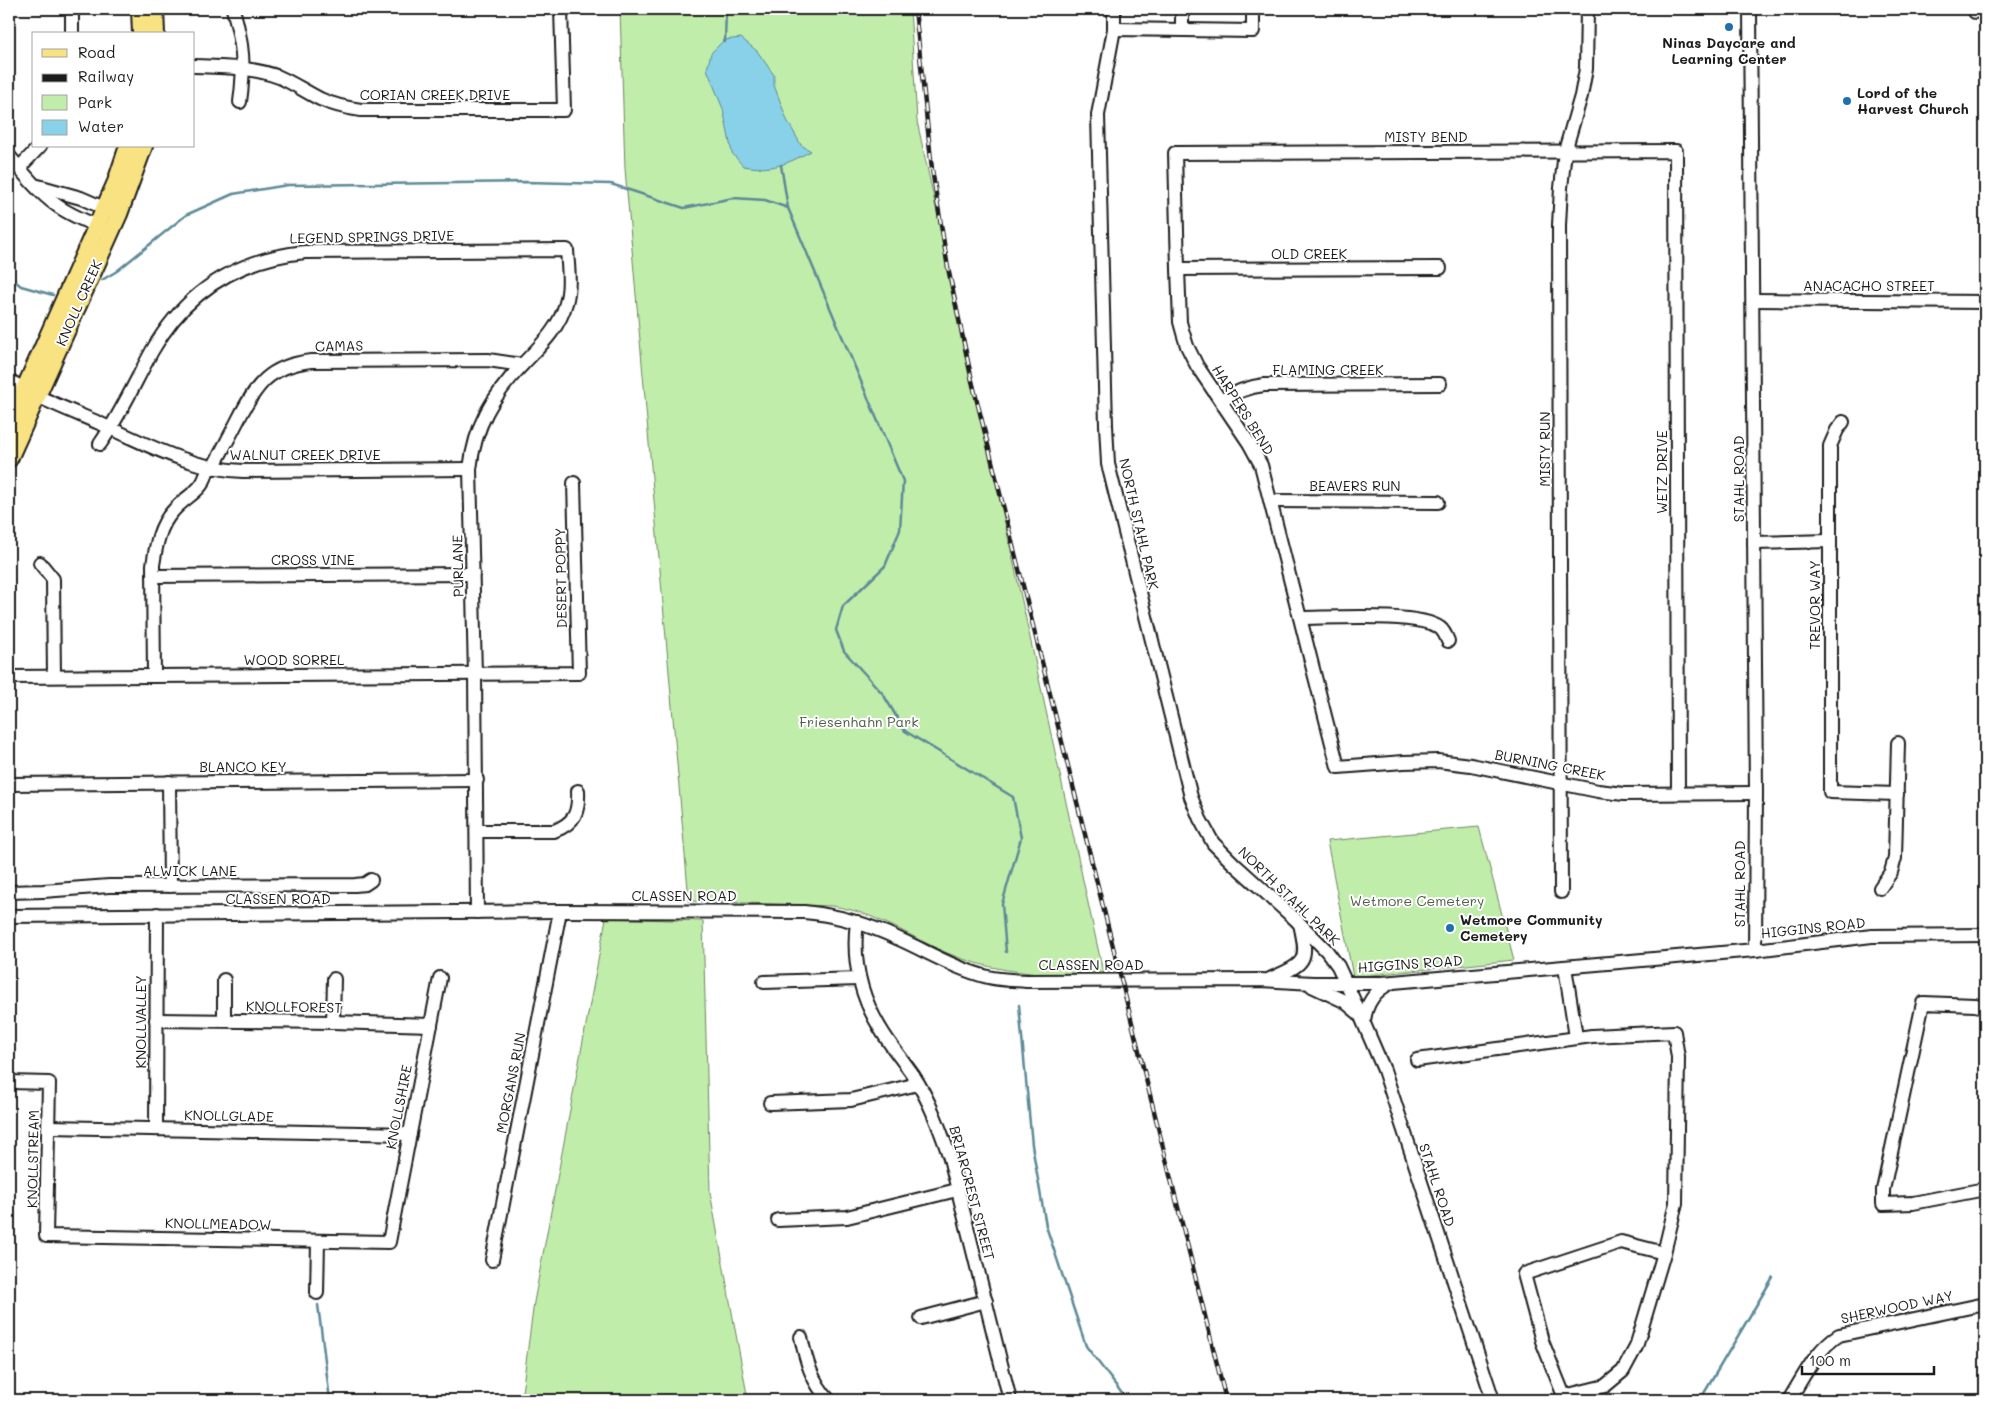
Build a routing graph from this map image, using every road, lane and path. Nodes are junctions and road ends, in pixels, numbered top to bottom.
1 (72, 9) edge
2 (140, 9) edge
3 (155, 9) edge
4 (233, 9) edge
5 (561, 9) edge
6 (1114, 9) edge
7 (1182, 9) edge
8 (1253, 9) edge
9 (1587, 9) edge
10 (1750, 9) edge
11 (1114, 29) junction
12 (1182, 29) junction
13 (72, 32) edge
14 (141, 32) edge
15 (156, 32) edge
16 (195, 66) edge
17 (244, 69) junction
18 (240, 102) dead end
19 (38, 148) edge
20 (127, 148) edge
21 (143, 148) edge
22 (1565, 151) junction
23 (1676, 151) joint
24 (1175, 153) joint
25 (9, 156) edge
26 (19, 168) junction
27 (36, 186) junction
28 (71, 196) junction
29 (65, 210) junction
30 (112, 212) junction
31 (104, 229) junction
32 (567, 250) joint
33 (1440, 268) dead end
34 (1178, 269) junction
35 (1753, 300) junction
36 (1985, 302) edge
37 (522, 365) junction
38 (9, 380) edge
39 (1440, 384) dead end
40 (31, 393) junction
41 (1221, 401) junction
42 (1843, 422) dead end
43 (9, 424) edge
44 (111, 428) junction
45 (100, 444) dead end
46 (9, 459) edge
47 (211, 468) junction
48 (470, 469) junction
49 (574, 483) dead end
50 (1272, 501) junction
51 (1438, 502) dead end
52 (1830, 541) junction
53 (1754, 543) junction
54 (40, 563) dead end
55 (473, 574) junction
56 (154, 576) junction
57 (1301, 618) junction
58 (1448, 641) dead end
59 (579, 673) joint
60 (476, 674) junction
61 (9, 676) edge
62 (54, 676) junction
63 (154, 676) junction
64 (1898, 743) dead end
65 (1338, 767) joint
66 (477, 780) junction
67 (169, 782) junction
68 (1561, 783) junction
69 (9, 784) edge
70 (578, 791) dead end
71 (1678, 793) junction
72 (1756, 793) junction
73 (1897, 794) junction
74 (477, 831) junction
75 (371, 880) dead end
76 (170, 886) junction
77 (1880, 888) dead end
78 (9, 892) edge
79 (1561, 892) dead end
80 (560, 911) junction
81 (477, 912) junction
82 (156, 914) junction
83 (9, 916) edge
84 (858, 922) junction
85 (1300, 924) junction
86 (1985, 936) edge
87 (1755, 950) junction
88 (1565, 967) junction
89 (440, 978) dead end
90 (859, 979) junction
91 (224, 980) dead end
92 (334, 980) dead end
93 (1269, 980) junction
94 (764, 982) dead end
95 (1303, 982) junction
96 (1393, 982) junction
97 (1346, 983) junction
98 (1985, 1007) edge
99 (1363, 1019) junction
100 (156, 1020) junction
101 (224, 1020) junction
102 (333, 1022) junction
103 (431, 1026) junction
104 (1576, 1037) junction
105 (1417, 1060) dead end
106 (9, 1082) edge
107 (918, 1084) junction
108 (770, 1103) dead end
109 (48, 1127) junction
110 (156, 1129) junction
111 (410, 1134) junction
112 (1985, 1189) edge
113 (957, 1190) junction
114 (778, 1220) dead end
115 (46, 1236) joint
116 (318, 1241) junction
117 (389, 1242) joint
118 (1664, 1253) junction
119 (492, 1260) dead end
120 (317, 1293) dead end
121 (986, 1301) junction
122 (1985, 1304) edge
123 (921, 1318) dead end
124 (801, 1337) dead end
125 (829, 1400) edge
126 (1010, 1400) edge
127 (1493, 1400) edge
128 (1789, 1400) edge

1 - 13 street
2 - 14 main road
3 - 15 main road
4 - 17 street
5 - 17 street, CORIAN CREEK DRIVE
6 - 11 street, NORTH STAHL PARK
7 - 12 street
8 - 12 street
9 - 22 street, MISTY RUN
10 - 35 street, STAHL ROAD
11 - 12 street
11 - 85 street, NORTH STAHL PARK
16 - 17 street, CORIAN CREEK DRIVE
17 - 18 street
19 - 26 street
20 - 30 main road, KNOLL CREEK
21 - 30 main road, KNOLL CREEK
22 - 23 street, MISTY BEND
22 - 24 street, MISTY BEND
22 - 68 street, MISTY RUN
23 - 71 street, WETZ DRIVE
24 - 34 street, HARPERS BEND
25 - 26 street
26 - 27 street
27 - 28 street
27 - 29 street
28 - 29 street
28 - 30 street
29 - 31 street
30 - 31 main road, KNOLL CREEK
31 - 40 main road, KNOLL CREEK
32 - 37 street, PURLANE
32 - 44 street, LEGEND SPRINGS DRIVE
33 - 34 street, OLD CREEK
34 - 41 street, HARPERS BEND
35 - 36 street, ANACACHO STREET
35 - 53 street, STAHL ROAD
37 - 47 street, CAMAS
37 - 48 street, PURLANE
38 - 40 street, WALNUT CREEK DRIVE
39 - 41 street, FLAMING CREEK
40 - 43 main road, KNOLL CREEK
40 - 44 street, WALNUT CREEK DRIVE
40 - 46 main road, KNOLL CREEK
41 - 50 street, HARPERS BEND
42 - 52 street, TREVOR WAY
44 - 45 street, LEGEND SPRINGS DRIVE
44 - 47 street, WALNUT CREEK DRIVE
47 - 48 street, WALNUT CREEK DRIVE
47 - 56 street, CAMAS
48 - 55 street, PURLANE
49 - 59 street, DESERT POPPY
50 - 51 street, BEAVERS RUN
50 - 57 street, HARPERS BEND
52 - 53 street
52 - 73 street, TREVOR WAY
53 - 72 street, STAHL ROAD
54 - 62 street
55 - 56 street, CROSS VINE
55 - 60 street, PURLANE
56 - 63 street, CAMAS
57 - 58 street
57 - 65 street, HARPERS BEND
59 - 60 street, WOOD SORREL
60 - 63 street, WOOD SORREL
60 - 66 street, PURLANE
61 - 62 street, WOOD SORREL
62 - 63 street, WOOD SORREL
64 - 73 street
65 - 68 street, BURNING CREEK
66 - 67 street, BLANCO KEY
66 - 74 street, PURLANE
67 - 69 street, BLANCO KEY
67 - 76 street
68 - 71 street, BURNING CREEK
68 - 79 street, MISTY RUN
70 - 74 street
71 - 72 street, BURNING CREEK
72 - 87 street, STAHL ROAD
73 - 77 street
74 - 81 street, PURLANE
75 - 76 street, ALWICK LANE
76 - 78 street, ALWICK LANE
80 - 81 street, CLASSEN ROAD
80 - 84 street, CLASSEN ROAD
80 - 119 street, MORGANS RUN
81 - 82 street, CLASSEN ROAD
82 - 83 street, CLASSEN ROAD
82 - 100 street, KNOLLVALLEY
84 - 90 street, BRIARCREST STREET
84 - 93 street, CLASSEN ROAD
85 - 93 street
85 - 97 street, NORTH STAHL PARK
86 - 87 street, HIGGINS ROAD
87 - 88 street, HIGGINS ROAD
88 - 96 street, HIGGINS ROAD
88 - 104 street
89 - 103 street, KNOLLSHIRE
90 - 94 street
90 - 107 street, BRIARCREST STREET
91 - 101 street
92 - 102 street
93 - 95 street, CLASSEN ROAD
95 - 97 street, CLASSEN ROAD
95 - 99 street
96 - 97 street, HIGGINS ROAD
96 - 99 street
97 - 99 street, STAHL ROAD
98 - 112 street
99 - 127 street, STAHL ROAD
100 - 101 street, KNOLLFOREST
100 - 110 street, KNOLLVALLEY
101 - 102 street, KNOLLFOREST
102 - 103 street, KNOLLFOREST
103 - 111 street, KNOLLSHIRE
104 - 105 street
104 - 118 street
106 - 109 street, KNOLLSTREAM
107 - 108 street
107 - 113 street, BRIARCREST STREET
109 - 110 street, KNOLLGLADE
109 - 115 street, KNOLLSTREAM
110 - 111 street, KNOLLGLADE
111 - 117 street, KNOLLSHIRE
113 - 114 street
113 - 121 street, BRIARCREST STREET
115 - 116 street, KNOLLMEADOW
116 - 117 street, KNOLLMEADOW
116 - 120 street
118 - 118 street
121 - 123 street
121 - 126 street, BRIARCREST STREET
122 - 128 street, SHERWOOD WAY
124 - 125 street

